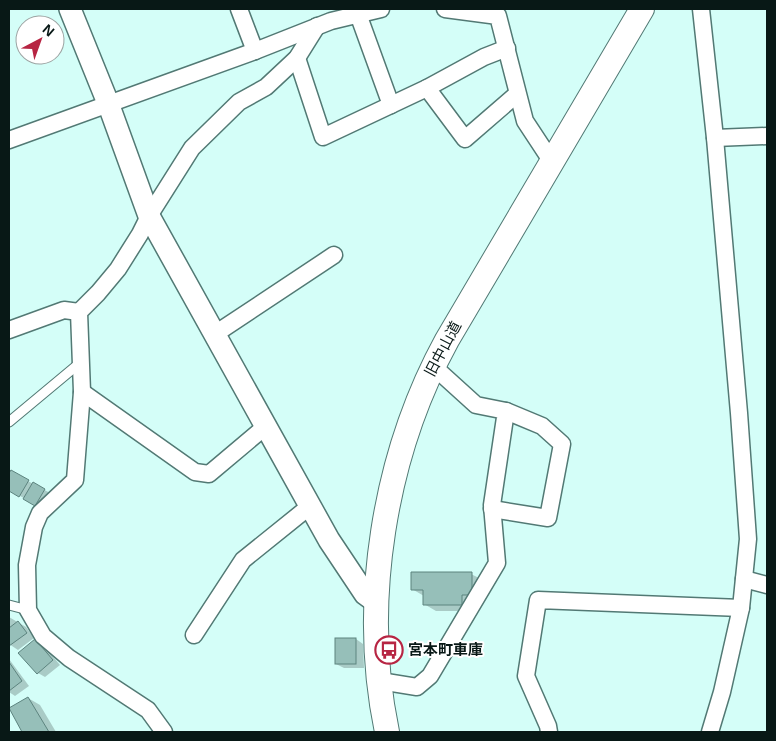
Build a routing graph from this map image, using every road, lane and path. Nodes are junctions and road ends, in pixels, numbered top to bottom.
1 (70, 9) edge
2 (239, 9) edge
3 (381, 9) edge
4 (445, 9) edge
5 (642, 9) edge
6 (701, 9) edge
7 (358, 14) junction
8 (317, 26) junction
9 (507, 48) junction
10 (255, 51) junction
11 (297, 58) junction
12 (427, 88) junction
13 (518, 94) junction
14 (108, 103) junction
15 (391, 105) junction
16 (767, 136) edge
17 (715, 138) junction
18 (9, 140) edge
19 (552, 162) junction
20 (148, 216) junction
21 (334, 255) dead end
22 (79, 312) junction
23 (9, 330) edge
24 (215, 334) junction
25 (81, 362) junction
26 (433, 366) junction
27 (82, 392) junction
28 (506, 411) junction
29 (9, 422) edge
30 (266, 426) junction
31 (310, 506) junction
32 (492, 508) junction
33 (744, 580) junction
34 (767, 585) edge
35 (376, 602) junction
36 (9, 605) edge
37 (741, 608) junction
38 (28, 610) junction
39 (194, 635) dead end
40 (380, 681) junction
41 (164, 732) edge
42 (387, 732) edge
43 (549, 732) edge
44 (710, 732) edge

1 - 14 street
2 - 10 street
3 - 7 street
4 - 9 street
5 - 19 main road, 旧中山道
6 - 17 street
7 - 8 street
7 - 15 street
8 - 10 street
8 - 11 street
9 - 12 street
9 - 13 street
10 - 14 street
11 - 15 street
11 - 20 street
12 - 13 street
12 - 15 street
13 - 19 street
14 - 18 street
14 - 20 street
16 - 17 street
17 - 33 street
19 - 26 main road, 旧中山道
20 - 22 street
20 - 24 street
21 - 24 street
22 - 23 street
22 - 25 street
24 - 30 street
25 - 27 street
25 - 29 lane
26 - 28 street
26 - 35 main road, 旧中山道
27 - 30 street
27 - 38 street
28 - 32 street
28 - 32 street
30 - 31 street
31 - 35 street
31 - 39 street
32 - 40 street
33 - 34 street
33 - 37 street
35 - 40 main road, 旧中山道
36 - 38 lane
37 - 43 street
37 - 44 street
38 - 41 street
40 - 42 main road, 旧中山道

